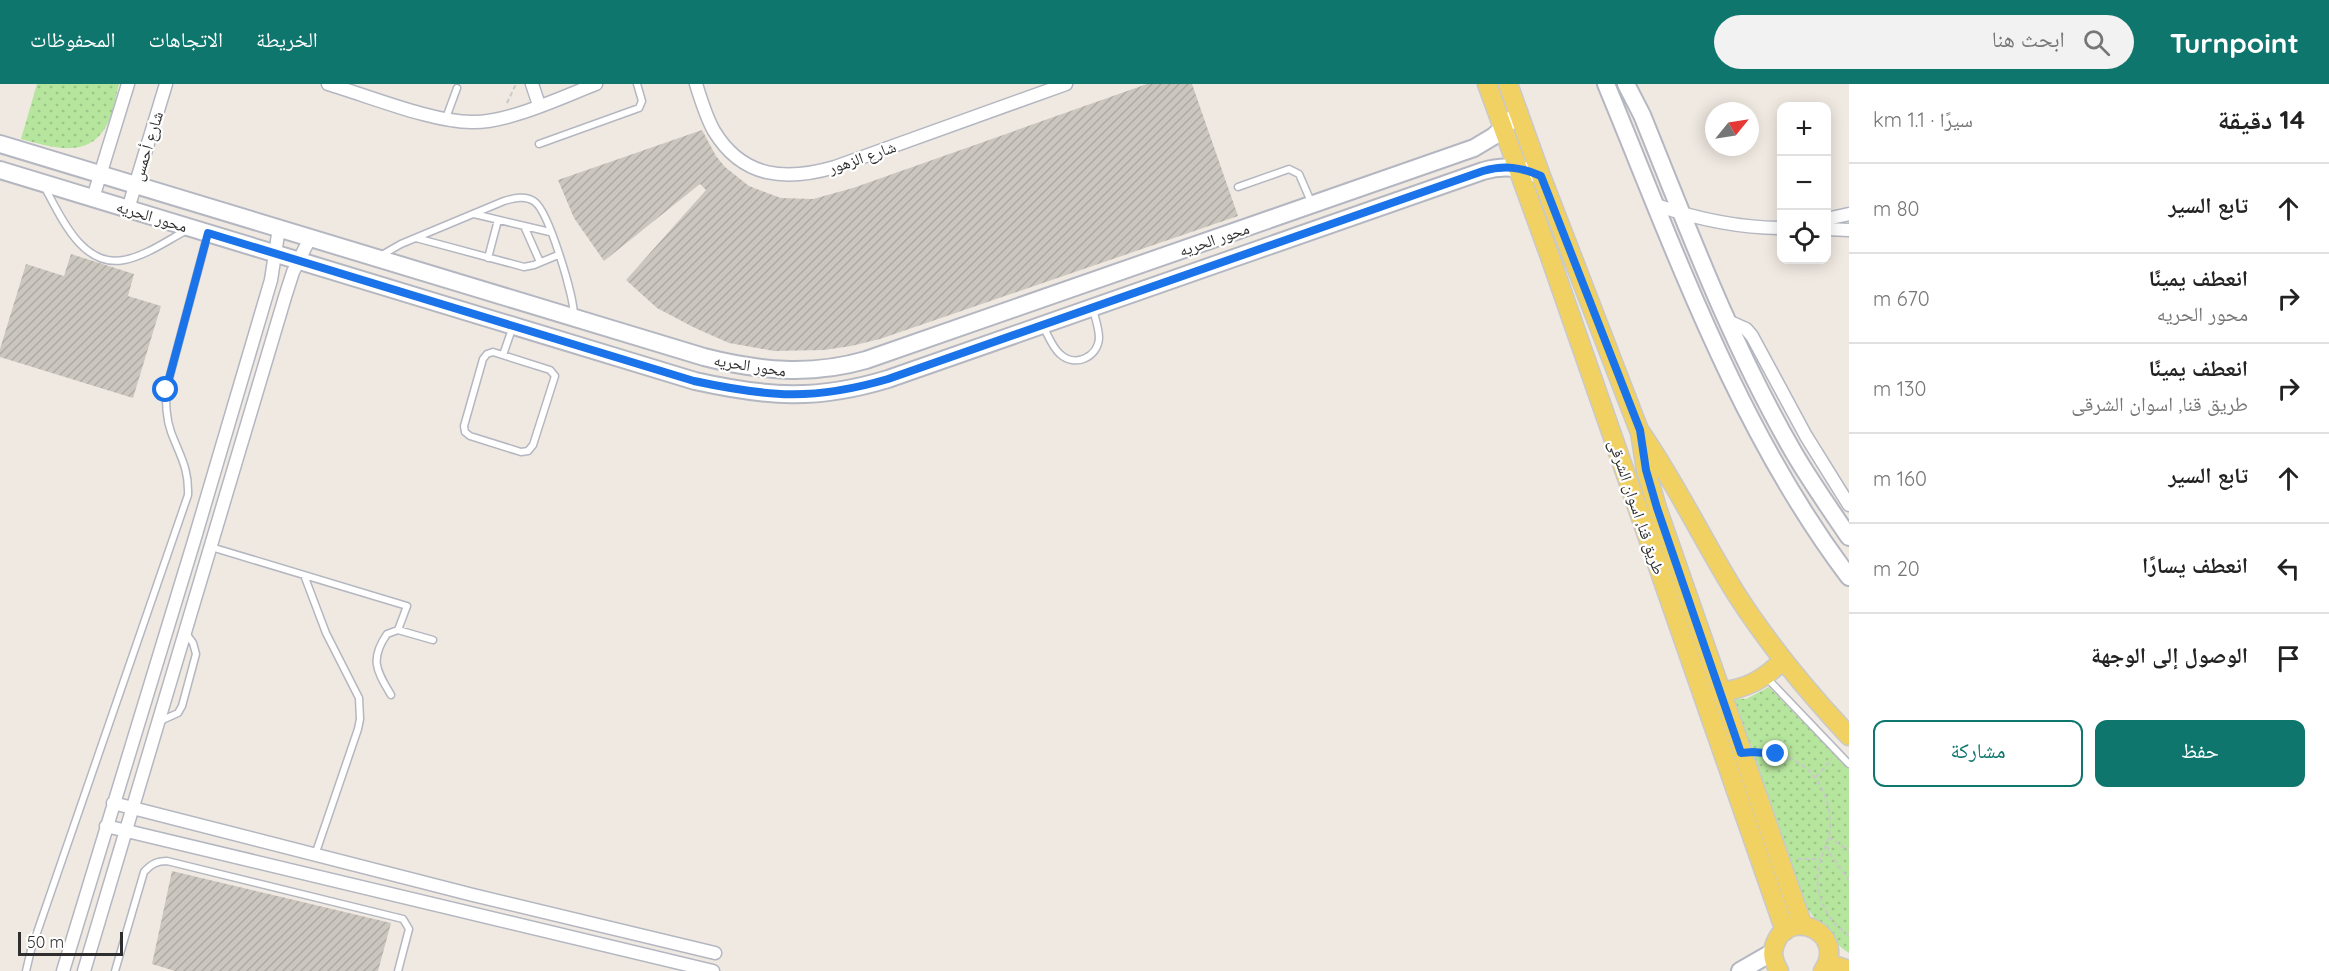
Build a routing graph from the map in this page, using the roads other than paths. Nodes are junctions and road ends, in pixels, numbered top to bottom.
1 (128, 84) edge
2 (330, 84) edge
3 (532, 84) edge
4 (596, 84) edge
5 (637, 84) edge
6 (696, 84) edge
7 (1066, 84) edge
8 (1487, 84) edge
9 (1508, 84) edge
10 (1606, 84) edge
11 (1626, 84) edge
12 (167, 85) edge
13 (457, 88) dead end
14 (539, 105) junction
15 (1518, 113) junction
16 (446, 118) junction
17 (1503, 129) junction
18 (0, 144) edge
19 (539, 144) dead end
20 (1516, 167) junction
21 (0, 170) edge
22 (100, 175) junction
23 (1541, 176) junction
24 (43, 183) junction
25 (135, 185) junction
26 (1238, 187) dead end
27 (93, 198) junction
28 (1312, 204) junction
29 (1656, 205) junction
30 (128, 209) junction
31 (473, 214) junction
32 (1682, 214) junction
33 (1849, 214) edge
34 (1831, 218) edge
35 (498, 220) junction
36 (524, 226) junction
37 (191, 228) junction
38 (279, 228) junction
39 (1777, 228) edge
40 (1831, 230) edge
41 (1849, 230) edge
42 (550, 232) junction
43 (208, 233) junction
44 (310, 238) junction
45 (415, 238) junction
46 (277, 253) junction
47 (558, 255) junction
48 (377, 258) junction
49 (488, 258) junction
50 (298, 260) junction
51 (540, 262) junction
52 (1092, 308) junction
53 (574, 317) junction
54 (1728, 321) junction
55 (513, 325) junction
56 (1043, 325) junction
57 (503, 355) junction
58 (1640, 430) junction
59 (1849, 505) edge
60 (1849, 537) edge
61 (210, 547) junction
62 (304, 575) junction
63 (1849, 577) edge
64 (398, 630) junction
65 (185, 631) junction
66 (433, 640) dead end
67 (1783, 660) junction
68 (1766, 676) junction
69 (1719, 692) junction
70 (391, 695) dead end
71 (157, 723) junction
72 (1849, 736) edge
73 (1849, 764) edge
74 (113, 803) junction
75 (132, 808) junction
76 (106, 826) junction
77 (127, 830) junction
78 (314, 856) junction
79 (1803, 926) junction
80 (1785, 931) junction
81 (1773, 952) junction
82 (715, 953) dead end
83 (1826, 967) edge
84 (1849, 970) edge
85 (26, 971) edge
86 (63, 971) edge
87 (84, 971) edge
88 (115, 971) edge
89 (398, 971) edge
90 (713, 971) edge
91 (1740, 971) edge
92 (1779, 971) edge

1 - 22 street
2 - 16 street
3 - 14 street
4 - 14 street
5 - 19 lane
6 - 7 street, شارع الزهور
8 - 17 main road, طريق قنا, اسوان الشرقى
9 - 15 main road, طريق قنا, اسوان الشرقى
10 - 29 main road
11 - 32 main road
12 - 25 street, شارع أحمس
13 - 16 lane
14 - 16 street
15 - 17 main road, محور الحريه
15 - 23 main road, طريق قنا, اسوان الشرقى
17 - 20 main road, طريق قنا, اسوان الشرقى
17 - 28 main road, محور الحريه
18 - 22 main road, محور الحريه
20 - 23 main road, محور الحريه
20 - 52 main road, محور الحريه
20 - 80 main road, طريق قنا, اسوان الشرقى
21 - 24 main road, محور الحريه
22 - 25 main road, محور الحريه
22 - 27 street
23 - 58 main road, طريق قنا, اسوان الشرقى
24 - 27 main road, محور الحريه
24 - 37 lane
25 - 30 street, شارع أحمس
25 - 38 main road, محور الحريه
26 - 28 lane
27 - 30 main road, محور الحريه
28 - 53 main road, محور الحريه
29 - 32 street
29 - 63 main road
30 - 37 main road, محور الحريه
31 - 35 lane
31 - 42 lane
31 - 45 lane
32 - 39 street
32 - 54 main road
33 - 34 street
35 - 36 lane
35 - 49 lane
36 - 42 lane
36 - 51 lane
37 - 43 main road, محور الحريه
38 - 44 main road, محور الحريه
38 - 46 street
40 - 41 street
42 - 47 lane
43 - 46 main road, محور الحريه
43 - 85 lane
44 - 48 main road, محور الحريه
44 - 50 street
45 - 48 lane
45 - 49 lane
46 - 50 main road, محور الحريه
46 - 74 street
47 - 51 lane
47 - 53 lane
48 - 53 main road, محور الحريه
49 - 51 lane
50 - 55 main road, محور الحريه
50 - 61 street
52 - 56 main road, محور الحريه
52 - 56 lane
54 - 59 street
54 - 60 main road
55 - 56 main road, محور الحريه
55 - 57 lane
57 - 57 lane
58 - 67 main road, طريق قنا, اسوان الشرقى
58 - 69 main road
61 - 62 lane
61 - 65 street
62 - 64 lane
62 - 78 lane
64 - 66 lane
64 - 70 lane
65 - 71 street
65 - 71 lane
67 - 68 main road
67 - 72 main road, طريق قنا, اسوان الشرقى
68 - 69 main road
68 - 73 lane
69 - 79 main road
71 - 75 street
74 - 75 street
74 - 76 street
75 - 77 street
75 - 78 street
76 - 77 street
76 - 86 street
77 - 87 street
77 - 90 street
78 - 82 street
79 - 80 main road
79 - 83 main road
80 - 81 main road
81 - 91 main road
81 - 92 main road
83 - 84 main road
88 - 89 lane

